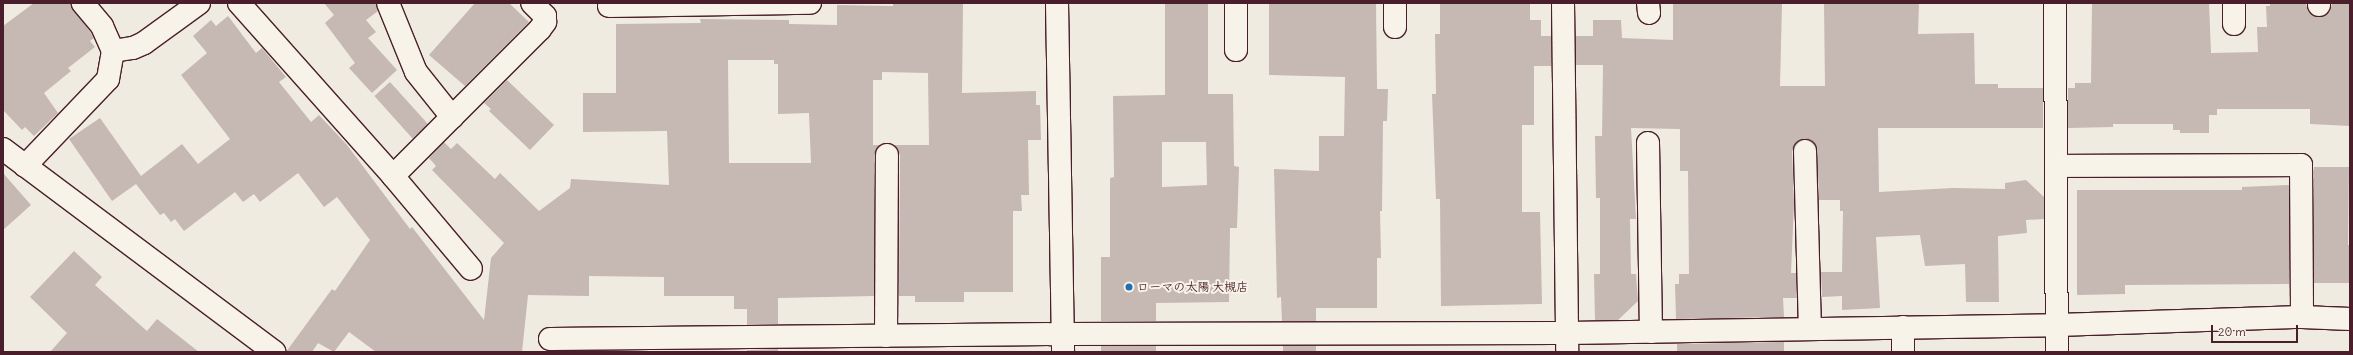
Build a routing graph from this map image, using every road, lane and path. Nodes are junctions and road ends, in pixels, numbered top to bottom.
1 (83, 3) edge
2 (199, 3) edge
3 (239, 3) edge
4 (388, 3) edge
5 (532, 3) edge
6 (810, 3) edge
7 (1057, 3) edge
8 (1236, 3) edge
9 (1395, 3) edge
10 (1563, 3) edge
11 (2055, 3) edge
12 (676, 4) edge
13 (609, 6) dead end
14 (1395, 27) dead end
15 (1236, 50) dead end
16 (113, 51) junction
17 (452, 117) junction
18 (1648, 143) dead end
19 (3, 149) edge
20 (1805, 151) dead end
21 (887, 155) dead end
22 (25, 166) junction
23 (2056, 166) junction
24 (393, 176) junction
25 (471, 269) dead end
26 (2302, 317) junction
27 (2350, 319) edge
28 (2057, 325) junction
29 (1903, 327) junction
30 (1810, 329) junction
31 (1651, 332) junction
32 (886, 336) junction
33 (550, 340) dead end
34 (1063, 343) edge
35 (1567, 343) edge
36 (274, 352) edge
37 (1903, 352) edge
38 (2057, 352) edge

1 - 16 street
2 - 16 street
3 - 24 street
4 - 17 street
5 - 17 street
6 - 12 street
7 - 34 street
8 - 15 street
9 - 14 street
10 - 35 street
11 - 23 street
12 - 13 street
16 - 22 street
17 - 24 street
18 - 31 street
19 - 22 street
20 - 30 street
21 - 32 street
22 - 36 street
23 - 26 street
23 - 28 street
24 - 25 street
26 - 27 street
26 - 28 street
28 - 29 street
28 - 38 street
29 - 30 street
29 - 37 street
30 - 31 street
31 - 35 street
32 - 33 street
32 - 34 street
34 - 35 street

